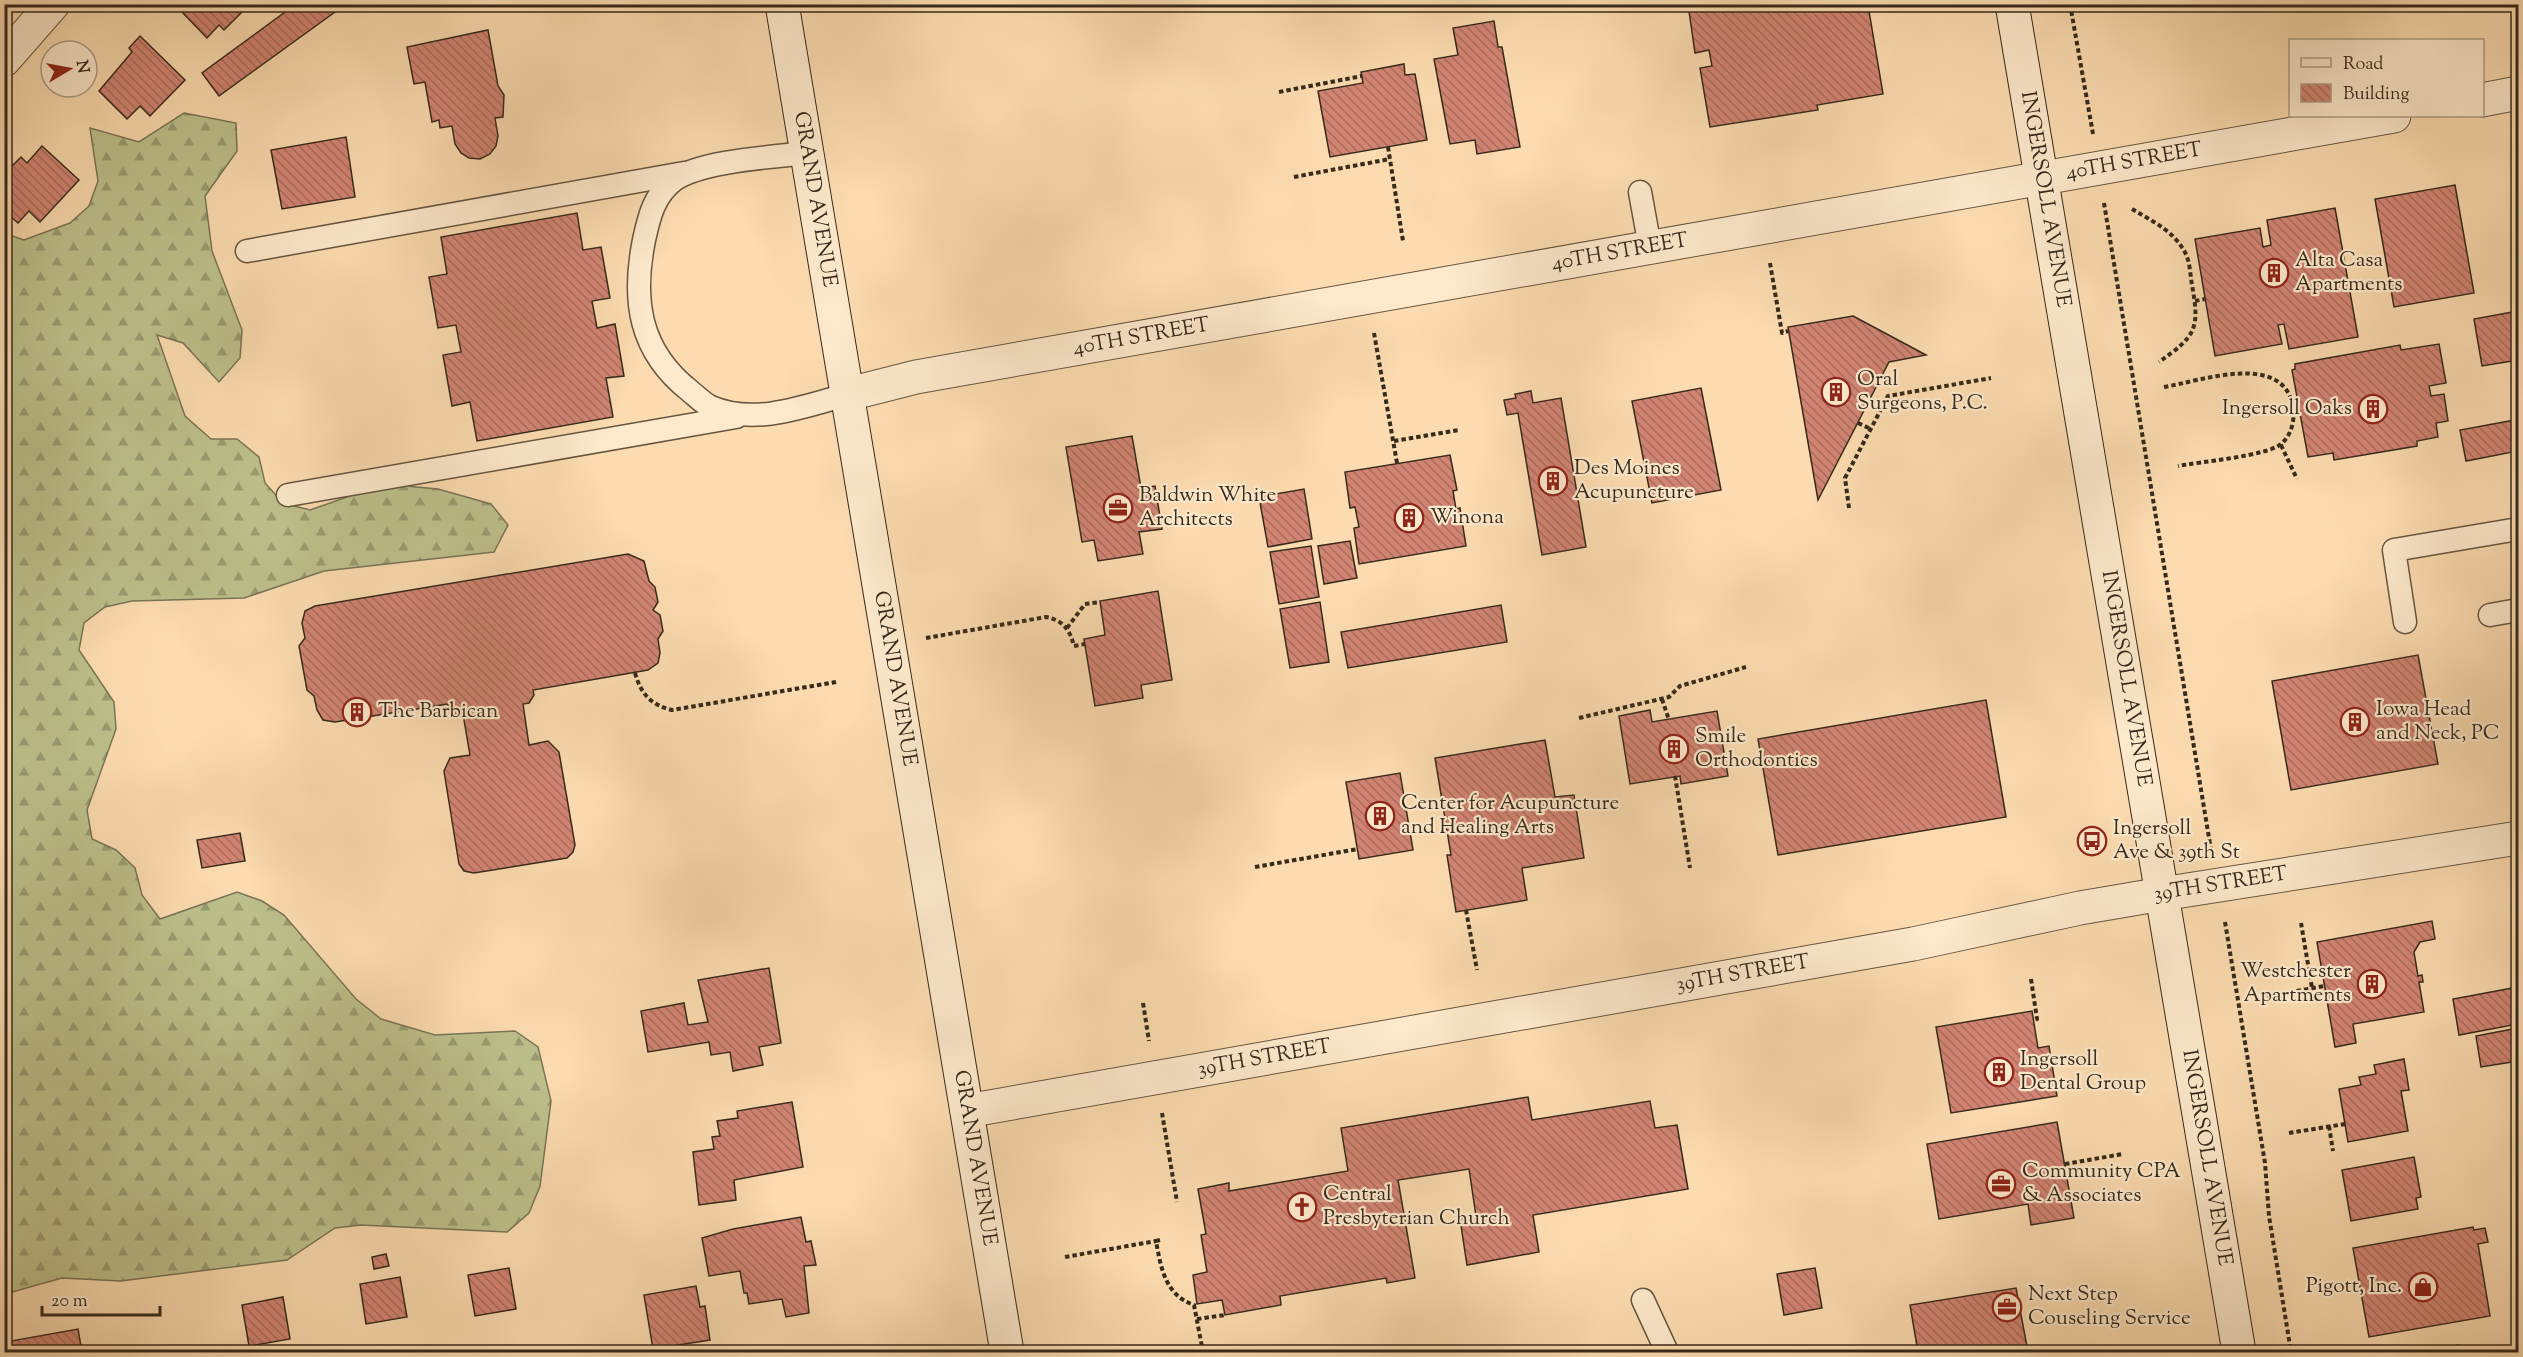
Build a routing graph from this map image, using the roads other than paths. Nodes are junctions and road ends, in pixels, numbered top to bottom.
1 (53, 4) edge
2 (782, 4) edge
3 (2012, 4) edge
4 (4, 60) edge
5 (2518, 93) edge
6 (2484, 100) edge
7 (2388, 117) edge
8 (807, 153) junction
9 (700, 170) junction
10 (2041, 177) junction
11 (1640, 192) dead end
12 (1650, 247) junction
13 (247, 251) dead end
14 (849, 394) junction
15 (743, 416) junction
16 (288, 495) dead end
17 (2518, 529) edge
18 (2518, 610) edge
19 (2490, 615) dead end
20 (2405, 622) dead end
21 (2518, 838) edge
22 (2162, 894) junction
23 (967, 1111) junction
24 (1643, 1300) dead end
25 (1007, 1353) edge
26 (1667, 1353) edge
27 (2239, 1353) edge

1 - 4 street
2 - 8 street, GRAND AVENUE
3 - 10 street, INGERSOLL AVENUE
5 - 6 street
7 - 10 street, 40TH STREET
8 - 9 lane
8 - 14 street, GRAND AVENUE
9 - 13 lane
9 - 15 lane
10 - 12 street, 40TH STREET
10 - 22 street, INGERSOLL AVENUE
11 - 12 lane
12 - 14 street, 40TH STREET
14 - 15 lane
14 - 23 street, GRAND AVENUE
15 - 16 lane
17 - 20 lane
18 - 19 lane
21 - 22 street, 39TH STREET
22 - 23 street, 39TH STREET
22 - 27 street, INGERSOLL AVENUE
23 - 25 street, GRAND AVENUE
24 - 26 lane

